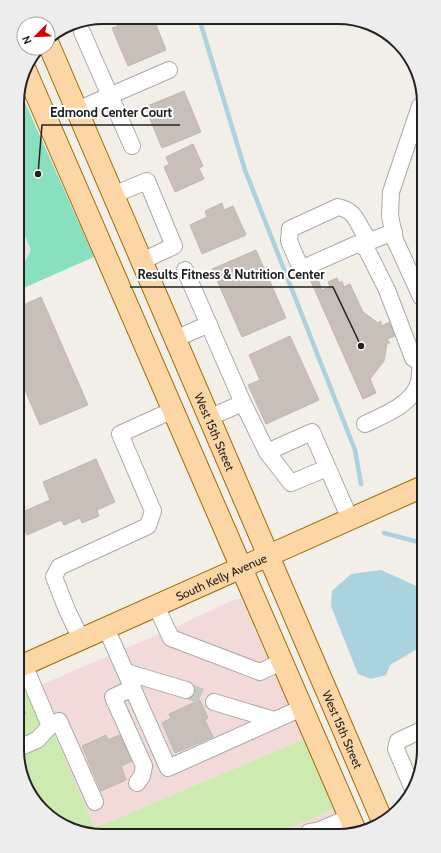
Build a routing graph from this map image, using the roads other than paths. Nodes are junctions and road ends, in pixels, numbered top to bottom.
1 (82, 32) dead end
2 (54, 56) edge
3 (170, 70) dead end
4 (28, 76) edge
5 (110, 96) junction
6 (77, 110) junction
7 (417, 115) edge
8 (132, 146) dead end
9 (113, 195) junction
10 (394, 232) junction
11 (368, 245) junction
12 (142, 261) junction
13 (185, 270) dead end
14 (417, 288) edge
15 (209, 324) junction
16 (175, 339) junction
17 (417, 360) edge
18 (417, 385) edge
19 (243, 403) junction
20 (173, 410) junction
21 (208, 418) junction
22 (366, 424) dead end
23 (267, 452) junction
24 (327, 468) junction
25 (417, 489) edge
26 (350, 519) junction
27 (268, 556) junction
28 (243, 567) junction
29 (156, 606) junction
30 (106, 628) junction
31 (81, 639) junction
32 (283, 661) junction
33 (24, 665) edge
34 (24, 670) edge
35 (126, 672) junction
36 (133, 688) junction
37 (186, 690) tunnel mouth
38 (214, 702) tunnel mouth
39 (304, 707) junction
40 (274, 720) junction
41 (55, 724) junction
42 (417, 732) edge
43 (24, 746) edge
44 (410, 782) edge
45 (137, 783) dead end
46 (95, 802) dead end
47 (380, 816) edge
48 (353, 824) edge
49 (326, 829) edge

1 - 5 street
2 - 6 main road, West 15th Street
3 - 5 street
4 - 20 main road
5 - 6 street
5 - 8 street
6 - 9 main road, West 15th Street
7 - 10 street
9 - 12 main road, West 15th Street
9 - 12 street
10 - 11 street
10 - 14 street
11 - 11 street
11 - 17 street
12 - 16 main road, West 15th Street
13 - 15 street
15 - 16 street
15 - 19 street
16 - 21 main road, West 15th Street
18 - 22 street
19 - 21 street
19 - 23 street
20 - 28 main road
20 - 31 street
21 - 27 main road, West 15th Street
23 - 24 street
23 - 24 street
24 - 26 street
25 - 26 main road, South Kelly Avenue
26 - 27 main road, South Kelly Avenue
27 - 28 main road, South Kelly Avenue
27 - 47 main road, West 15th Street
28 - 29 main road, South Kelly Avenue
28 - 32 main road
29 - 30 main road, South Kelly Avenue
29 - 32 street
30 - 31 main road, South Kelly Avenue
30 - 35 street
31 - 33 main road, South Kelly Avenue
32 - 39 main road
34 - 41 street
35 - 36 street
35 - 37 street
36 - 40 street
36 - 45 street
38 - 40 street
39 - 40 street
39 - 48 main road
41 - 43 street
41 - 46 street
42 - 44 street
48 - 49 street

